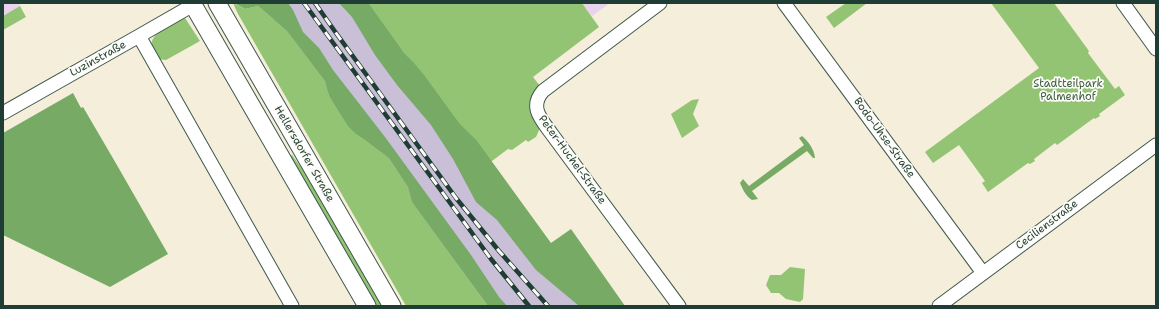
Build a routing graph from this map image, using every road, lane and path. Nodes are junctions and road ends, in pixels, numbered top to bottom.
1 (217, 3) edge
2 (660, 3) edge
3 (784, 3) edge
4 (1123, 3) edge
5 (194, 4) edge
6 (139, 36) junction
7 (1156, 49) edge
8 (3, 113) edge
9 (1156, 145) edge
10 (983, 273) junction
11 (292, 306) edge
12 (366, 306) edge
13 (392, 306) edge
14 (679, 306) edge
15 (939, 306) edge

1 - 13 main road, Hellersdorfer Straße
2 - 14 street, Peter-Huchel-Straße
3 - 10 street, Bodo-Uhse-Straße
4 - 7 street
5 - 6 street, Luzinstraße
5 - 12 main road, Hellersdorfer Straße
6 - 8 street, Luzinstraße
6 - 11 street
9 - 10 street, Cecilienstraße
10 - 15 street, Cecilienstraße

